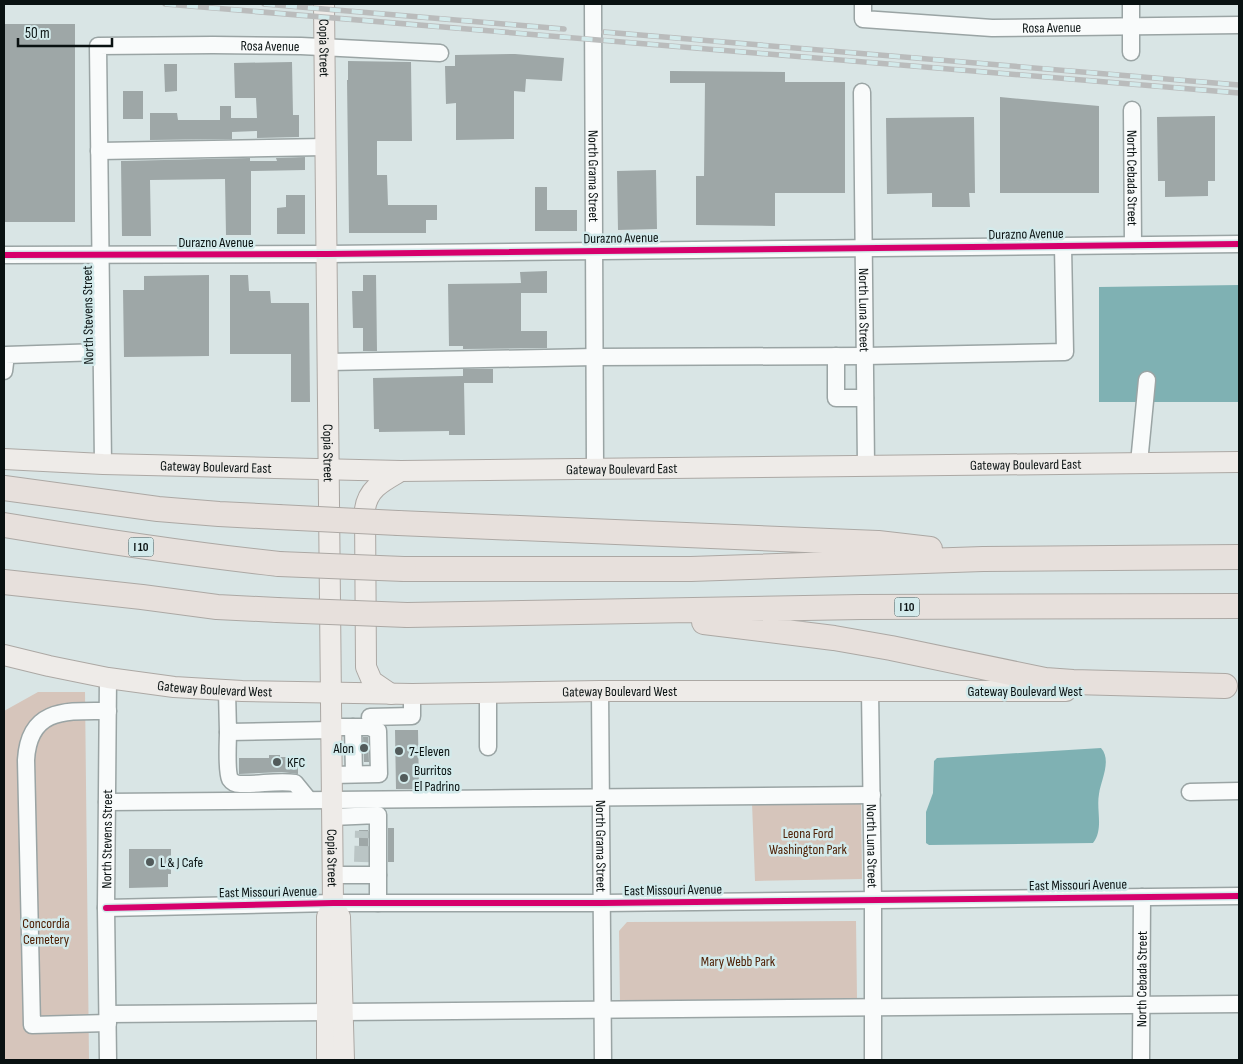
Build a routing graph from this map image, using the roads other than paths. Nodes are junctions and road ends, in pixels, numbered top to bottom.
1 (324, 4) edge
2 (593, 4) edge
3 (1131, 4) edge
4 (863, 11) edge
5 (1239, 25) edge
6 (1131, 26) junction
7 (98, 46) joint
8 (325, 48) junction
9 (1131, 52) dead end
10 (440, 53) dead end
11 (862, 92) dead end
12 (1132, 110) dead end
13 (325, 147) junction
14 (99, 151) junction
15 (1239, 244) edge
16 (1134, 245) junction
17 (1063, 246) junction
18 (864, 248) junction
19 (595, 251) junction
20 (327, 254) junction
21 (4, 255) edge
22 (100, 256) junction
23 (101, 352) junction
24 (836, 356) junction
25 (865, 356) junction
26 (595, 357) junction
27 (328, 362) junction
28 (4, 371) edge
29 (1146, 380) dead end
30 (865, 398) junction
31 (4, 459) edge
32 (1239, 462) edge
33 (1139, 463) junction
34 (103, 464) junction
35 (866, 466) junction
36 (595, 468) junction
37 (328, 470) junction
38 (401, 471) junction
39 (4, 488) edge
40 (4, 525) edge
41 (1239, 557) edge
42 (983, 559) junction
43 (4, 567) edge
44 (4, 582) edge
45 (142, 597) junction
46 (1239, 606) edge
47 (575, 612) junction
48 (4, 655) edge
49 (108, 678) junction
50 (1232, 686) edge
51 (227, 691) junction
52 (870, 691) junction
53 (332, 692) junction
54 (600, 692) junction
55 (369, 693) junction
56 (488, 693) junction
57 (391, 694) junction
58 (412, 694) junction
59 (108, 711) junction
60 (370, 722) junction
61 (353, 727) junction
62 (332, 729) junction
63 (228, 732) junction
64 (488, 747) dead end
65 (354, 774) junction
66 (332, 775) junction
67 (1239, 791) edge
68 (1190, 792) dead end
69 (872, 795) junction
70 (308, 799) junction
71 (601, 799) junction
72 (107, 802) junction
73 (332, 808) junction
74 (367, 870) junction
75 (333, 875) junction
76 (1239, 896) edge
77 (1142, 897) junction
78 (873, 900) junction
79 (333, 903) junction
80 (378, 903) junction
81 (602, 903) junction
82 (106, 908) junction
83 (1140, 1004) junction
84 (1239, 1004) edge
85 (872, 1007) junction
86 (603, 1009) junction
87 (335, 1012) junction
88 (108, 1018) junction
89 (108, 1060) edge
90 (328, 1060) edge
91 (344, 1060) edge
92 (603, 1060) edge
93 (873, 1060) edge
94 (1141, 1060) edge

1 - 8 main road, Copia Street
2 - 19 street, North Grama Street
3 - 6 street
4 - 6 street, Rosa Avenue
5 - 6 street, Rosa Avenue
6 - 9 street
7 - 8 street, Rosa Avenue
7 - 14 street, North Stevens Street
8 - 10 street, Rosa Avenue
8 - 13 main road, Copia Street
11 - 18 street, North Luna Street
12 - 16 street, North Cebada Street
13 - 14 street
13 - 20 main road, Copia Street
14 - 22 street, North Stevens Street
15 - 16 street, Durazno Avenue
16 - 17 street, Durazno Avenue
17 - 18 street, Durazno Avenue
17 - 25 street
18 - 19 street, Durazno Avenue
18 - 25 street, North Luna Street
19 - 20 street, Durazno Avenue
19 - 26 street, North Grama Street
20 - 22 street, Durazno Avenue
20 - 27 main road, Copia Street
21 - 22 street, Durazno Avenue
22 - 23 street, North Stevens Street
23 - 28 street
23 - 34 street, North Stevens Street
24 - 25 street
24 - 26 street
24 - 30 street
25 - 30 street, North Luna Street
26 - 27 street
26 - 36 street, North Grama Street
27 - 37 main road, Copia Street
29 - 33 street
30 - 35 street, North Luna Street
31 - 34 main road, Gateway Boulevard East
32 - 33 main road, Gateway Boulevard East
33 - 35 main road, Gateway Boulevard East
34 - 37 main road, Gateway Boulevard East
35 - 36 main road, Gateway Boulevard East
36 - 38 main road, Gateway Boulevard East
37 - 38 main road, Gateway Boulevard East
37 - 53 main road, Copia Street
38 - 57 main road
39 - 42 highway, bridge
40 - 42 highway, I 10, bridge
41 - 42 highway, I 10
43 - 45 highway, I 10
44 - 45 highway
45 - 47 highway, I 10, bridge
46 - 47 highway, I 10
47 - 50 highway
48 - 49 main road, Gateway Boulevard West
49 - 51 main road, Gateway Boulevard West
49 - 59 street, North Stevens Street
50 - 52 main road, Gateway Boulevard West
51 - 53 main road, Gateway Boulevard West
51 - 63 street
52 - 54 main road, Gateway Boulevard West
52 - 69 street, North Luna Street
53 - 55 main road, Gateway Boulevard West
53 - 62 main road, Copia Street
54 - 56 main road, Gateway Boulevard West
54 - 71 street, North Grama Street
55 - 57 main road, Gateway Boulevard West
55 - 60 street
56 - 58 main road, Gateway Boulevard West
56 - 64 street
57 - 58 main road, Gateway Boulevard West
58 - 60 street
59 - 72 street, North Stevens Street
59 - 88 street
60 - 61 street
60 - 65 street
61 - 62 street
61 - 65 street
62 - 63 street
62 - 66 main road, Copia Street
63 - 70 street
65 - 66 street
66 - 73 main road, Copia Street
67 - 68 street
69 - 71 street
69 - 78 street, North Luna Street
70 - 72 street
70 - 73 street
71 - 73 street
71 - 81 street, North Grama Street
72 - 82 street, North Stevens Street
73 - 74 street
73 - 75 main road, Copia Street
74 - 75 street
74 - 80 street
75 - 79 main road, Copia Street
76 - 77 street, East Missouri Avenue
77 - 78 street, East Missouri Avenue
77 - 83 street, North Cebada Street
78 - 81 street, East Missouri Avenue
78 - 85 street, North Luna Street
79 - 80 street, East Missouri Avenue
79 - 82 street, East Missouri Avenue
79 - 87 main road, Copia Street
80 - 81 street, East Missouri Avenue
81 - 86 street, North Grama Street
82 - 88 street, North Stevens Street
83 - 84 street
83 - 85 street
83 - 94 street, North Cebada Street
85 - 86 street
85 - 93 street, North Luna Street
86 - 87 street
86 - 92 street, North Grama Street
87 - 88 street
87 - 90 main road, Copia Street
87 - 91 main road, Copia Street
88 - 89 street, North Stevens Street

